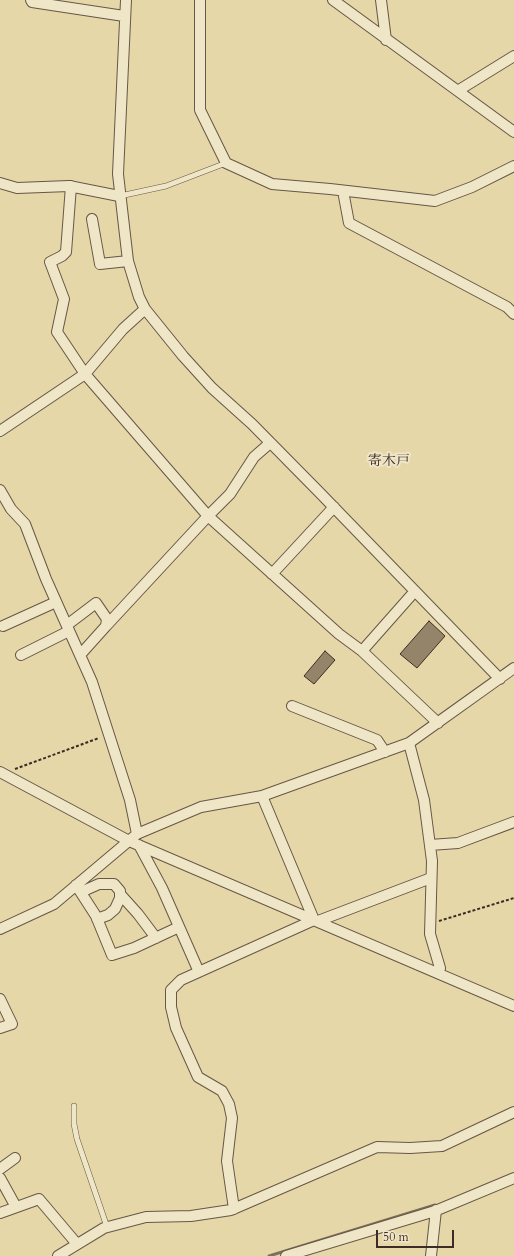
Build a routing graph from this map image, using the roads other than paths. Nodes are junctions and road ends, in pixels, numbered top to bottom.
1 (32, 0) edge
2 (126, 0) edge
3 (200, 0) edge
4 (333, 0) edge
5 (381, 0) edge
6 (124, 16) junction
7 (386, 40) junction
8 (514, 56) edge
9 (459, 90) junction
10 (514, 132) edge
11 (226, 164) junction
12 (514, 166) edge
13 (0, 183) edge
14 (71, 186) junction
15 (343, 190) junction
16 (120, 196) junction
17 (92, 219) dead end
18 (128, 261) junction
19 (145, 309) junction
20 (514, 314) edge
21 (85, 374) junction
22 (0, 431) edge
23 (270, 443) junction
24 (0, 490) edge
25 (334, 507) junction
26 (208, 516) junction
27 (272, 574) junction
28 (415, 591) junction
29 (56, 602) junction
30 (3, 626) dead end
31 (106, 626) junction
32 (68, 628) junction
33 (362, 651) junction
34 (21, 655) dead end
35 (80, 655) junction
36 (514, 668) edge
37 (500, 679) junction
38 (292, 706) dead end
39 (438, 723) junction
40 (409, 743) junction
41 (385, 752) junction
42 (1, 774) edge
43 (262, 796) junction
44 (514, 822) edge
45 (137, 834) junction
46 (134, 843) junction
47 (430, 845) junction
48 (431, 878) junction
49 (78, 889) junction
50 (120, 894) junction
51 (97, 919) junction
52 (316, 921) junction
53 (179, 927) junction
54 (0, 929) edge
55 (156, 938) junction
56 (199, 972) junction
57 (439, 973) junction
58 (0, 999) edge
59 (514, 1006) edge
60 (0, 1028) edge
61 (74, 1106) dead end
62 (514, 1112) edge
63 (15, 1158) dead end
64 (0, 1169) edge
65 (0, 1178) edge
66 (514, 1178) edge
67 (16, 1207) junction
68 (234, 1209) junction
69 (436, 1210) junction
70 (0, 1213) edge
71 (107, 1227) junction
72 (77, 1244) junction
73 (58, 1256) edge
74 (286, 1256) edge
75 (431, 1256) edge

1 - 6 street
2 - 6 street
3 - 11 street
4 - 7 street
5 - 7 street
6 - 16 street
7 - 9 street
8 - 9 street
9 - 10 street
11 - 15 street
11 - 16 lane
12 - 15 street
13 - 14 street
14 - 16 street
14 - 21 street
15 - 20 street
16 - 18 street
17 - 18 street
18 - 19 street
19 - 21 street
19 - 23 street
21 - 22 street
21 - 26 street
23 - 25 street
23 - 26 street
24 - 29 street
25 - 27 street
25 - 28 street
26 - 27 street
26 - 31 street
27 - 33 street
28 - 33 street
28 - 37 street
29 - 30 street
29 - 32 street
31 - 32 street
31 - 35 street
32 - 34 street
32 - 35 street
33 - 39 street
35 - 45 street
36 - 37 street
37 - 39 street
38 - 41 street
39 - 40 street
40 - 41 street
40 - 47 street
41 - 43 street
42 - 46 street
43 - 45 street
43 - 52 street
44 - 47 street
45 - 46 street
46 - 49 street
46 - 52 street
46 - 53 street
47 - 48 street
48 - 52 street
48 - 57 street
49 - 50 street
49 - 51 street
49 - 54 street
50 - 51 street
50 - 55 street
51 - 55 street
52 - 56 street
52 - 57 street
53 - 55 street
53 - 56 street
56 - 68 street
57 - 59 street
58 - 60 street
61 - 71 lane
62 - 68 street
63 - 64 street
65 - 67 street
66 - 69 street
67 - 70 street
67 - 72 street
68 - 71 street
69 - 74 street
69 - 75 street
71 - 72 street
72 - 73 street

